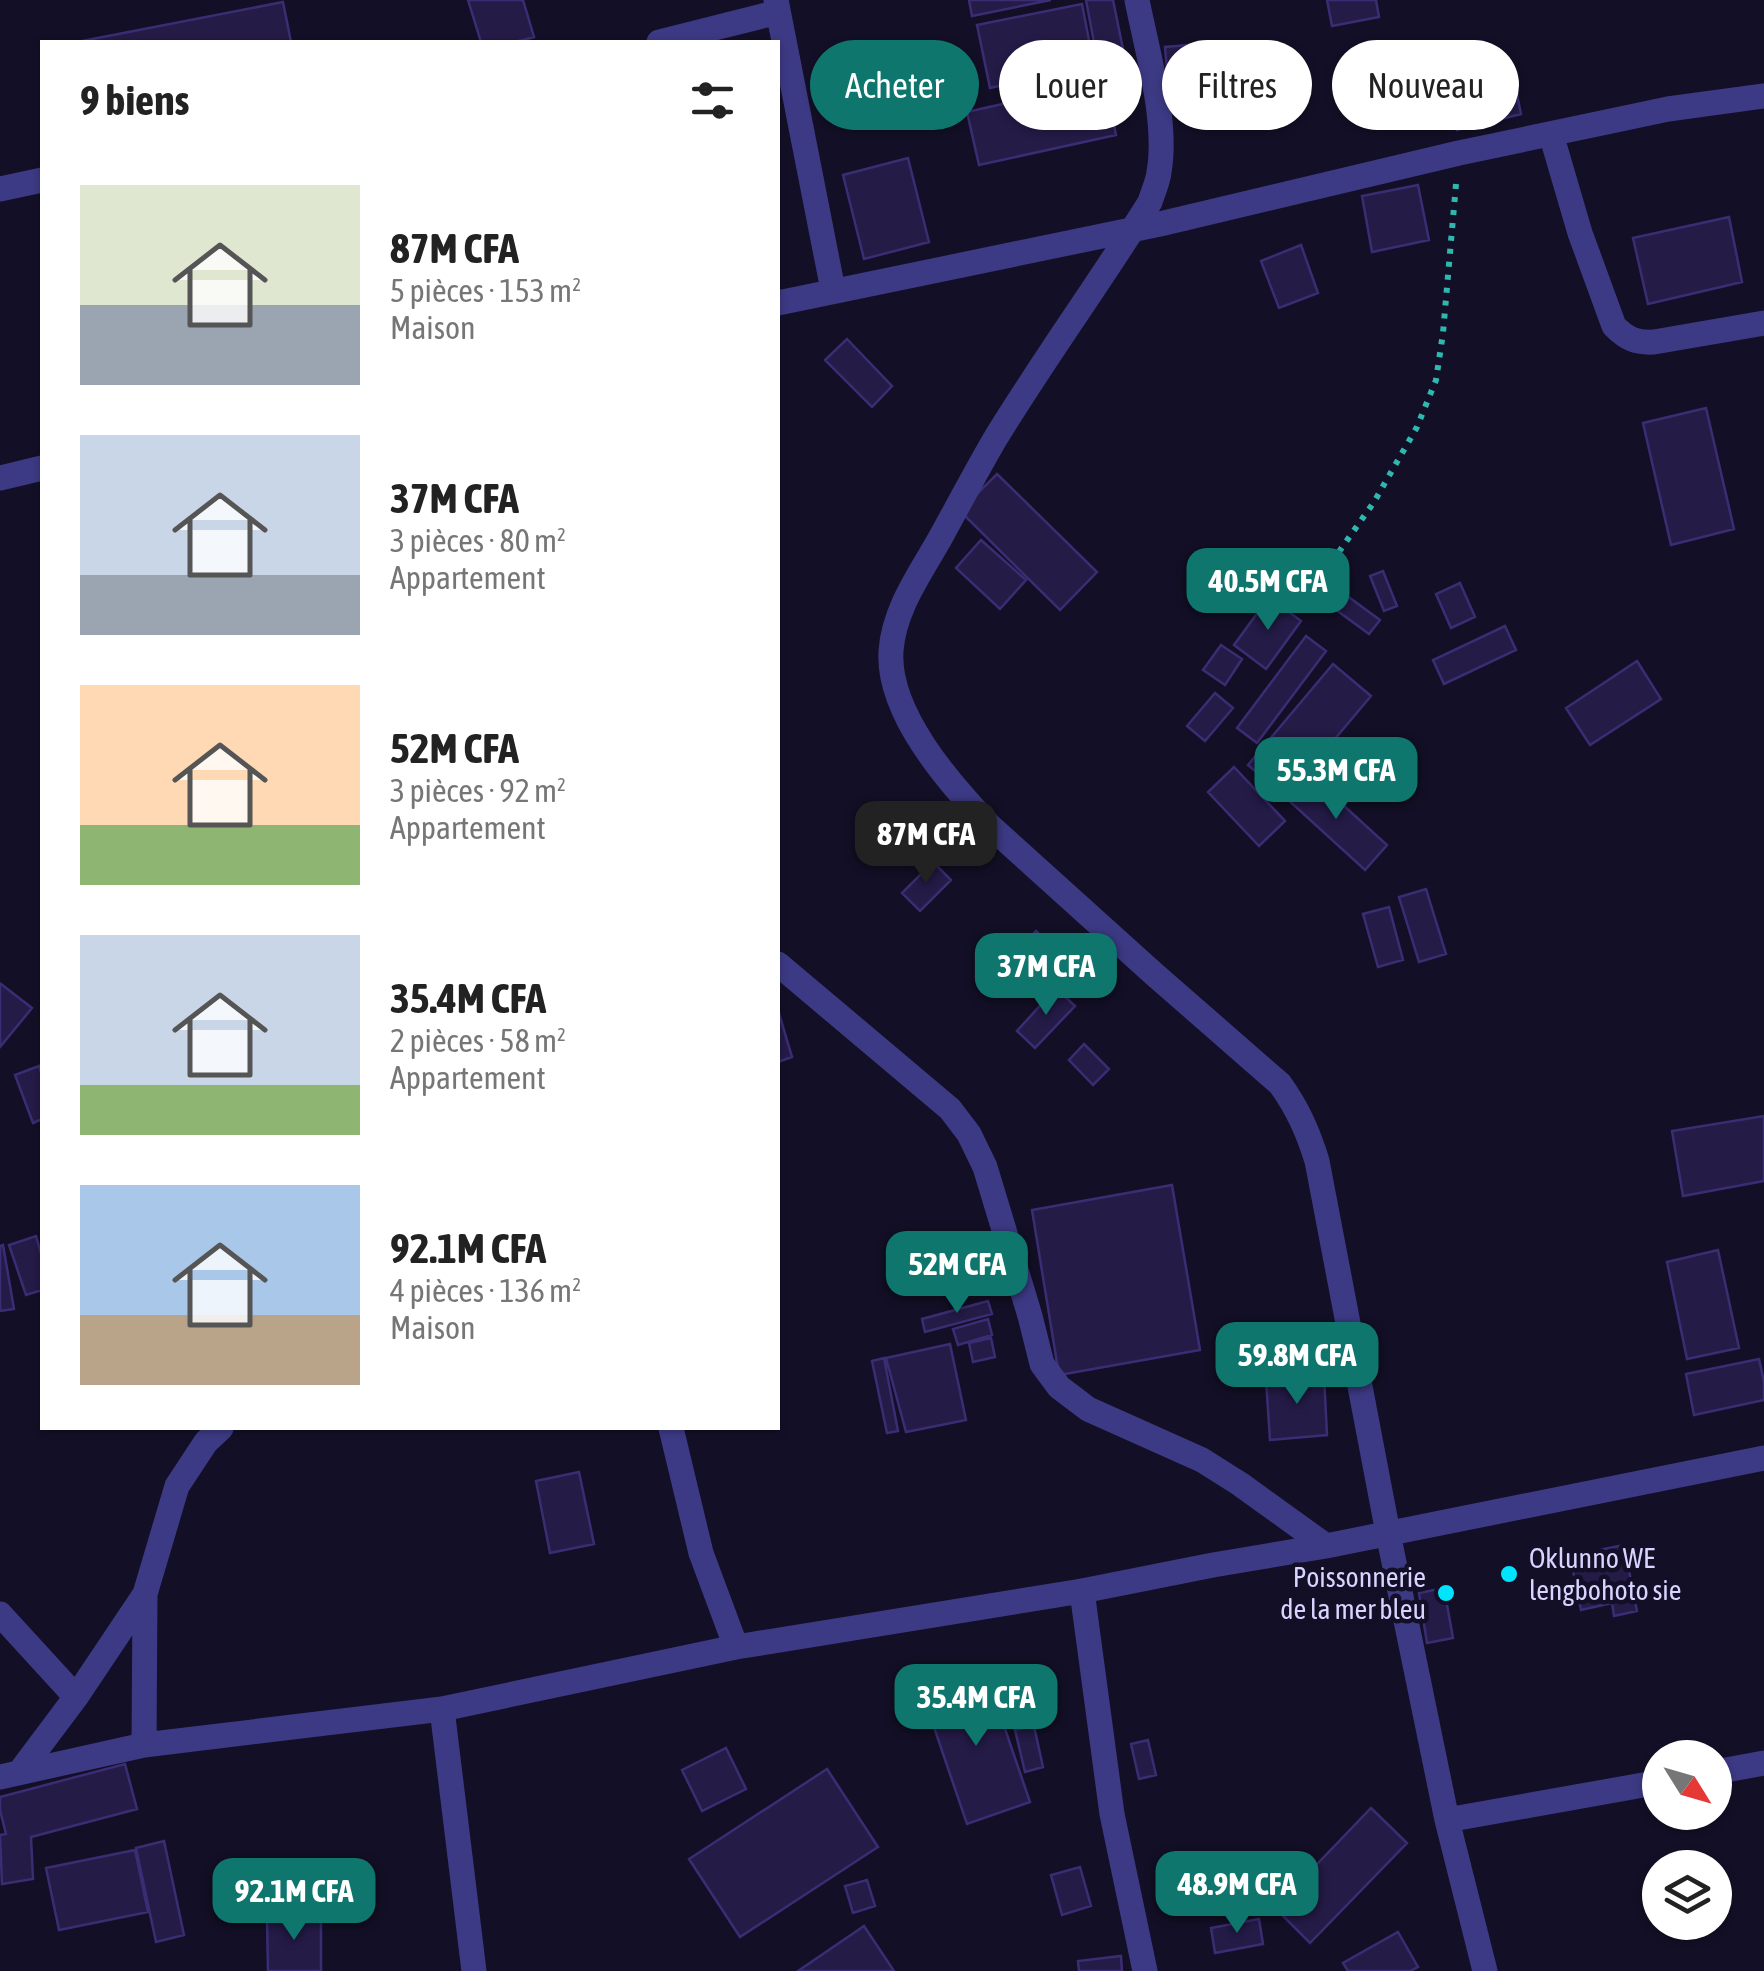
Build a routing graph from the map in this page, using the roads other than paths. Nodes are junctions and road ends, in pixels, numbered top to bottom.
1 (1138, 0) edge
2 (777, 6) edge
3 (666, 40) edge
4 (1764, 96) edge
5 (1550, 134) junction
6 (40, 180) edge
7 (0, 189) edge
8 (1132, 230) junction
9 (833, 290) junction
10 (780, 303) edge
11 (1764, 323) edge
12 (40, 468) edge
13 (0, 478) edge
14 (780, 966) edge
15 (219, 1430) edge
16 (671, 1430) edge
17 (1764, 1458) edge
18 (1388, 1532) junction
19 (1326, 1546) junction
20 (1082, 1592) junction
21 (145, 1594) junction
22 (0, 1614) edge
23 (736, 1647) junction
24 (76, 1697) junction
25 (442, 1709) junction
26 (144, 1746) junction
27 (1764, 1763) edge
28 (1732, 1769) edge
29 (9, 1775) edge
30 (1642, 1785) edge
31 (1447, 1820) junction
32 (474, 1971) edge
33 (1145, 1971) edge
34 (1486, 1971) edge

1 - 8 street
2 - 3 street
2 - 9 street
4 - 5 street
5 - 8 street
5 - 11 street
6 - 7 street
8 - 9 street
8 - 18 street
9 - 10 street
12 - 13 street
14 - 19 street
15 - 21 street
16 - 23 street
17 - 18 street
18 - 19 street
18 - 31 street
19 - 20 street
20 - 23 street
20 - 33 street
21 - 24 street
21 - 26 street
22 - 24 street
23 - 25 street
24 - 29 street
25 - 26 street
25 - 32 street
26 - 29 street
27 - 28 street
30 - 31 street
31 - 34 street

